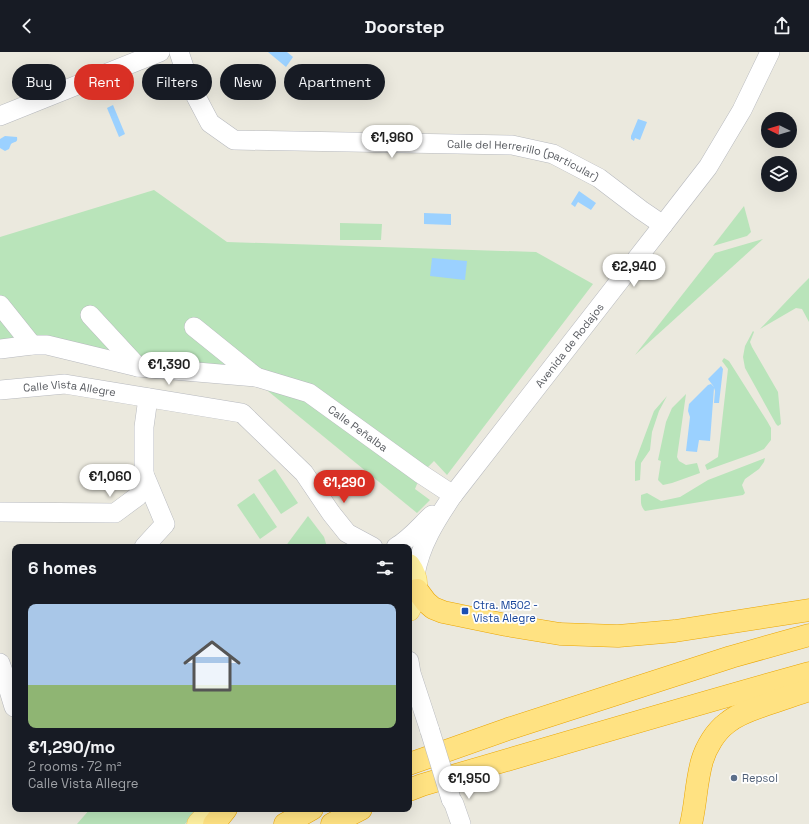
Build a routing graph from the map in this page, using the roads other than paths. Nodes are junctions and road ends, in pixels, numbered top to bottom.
1 (160, 52) edge
2 (179, 52) edge
3 (770, 52) edge
4 (0, 116) edge
5 (663, 225) junction
6 (0, 305) edge
7 (90, 315) dead end
8 (194, 327) dead end
9 (32, 345) junction
10 (0, 349) edge
11 (138, 367) junction
12 (256, 378) junction
13 (0, 390) edge
14 (148, 398) junction
15 (304, 473) junction
16 (144, 474) junction
17 (453, 495) junction
18 (0, 512) edge
19 (147, 544) edge
20 (341, 544) edge
21 (367, 544) edge
22 (400, 544) edge
23 (413, 576) edge
24 (412, 605) edge
25 (809, 610) edge
26 (809, 635) edge
27 (6, 666) edge
28 (412, 674) edge
29 (809, 674) edge
30 (809, 690) edge
31 (12, 697) edge
32 (412, 763) edge
33 (412, 789) edge
34 (451, 800) junction
35 (209, 812) edge
36 (224, 812) edge
37 (307, 812) edge
38 (355, 812) edge
39 (198, 824) edge
40 (214, 824) edge
41 (285, 824) edge
42 (332, 824) edge
43 (456, 824) edge
44 (461, 824) edge
45 (691, 824) edge

1 - 4 street
2 - 5 street, Calle del Herrerillo (particular)
3 - 5 street, Avenida de Rodajos
5 - 17 street, Avenida de Rodajos
6 - 9 street
7 - 11 street
8 - 12 street, Calle Peñalba
9 - 10 street, Calle Peñalba
9 - 11 street, Calle Peñalba
11 - 12 street, Calle Peñalba
12 - 17 street, Calle Peñalba
13 - 14 street, Calle Vista Allegre
14 - 15 street, Calle Vista Allegre
14 - 16 street
15 - 20 street, Calle Vista Allegre
15 - 21 street, Calle Vista Allegre
16 - 18 street
16 - 19 street
17 - 22 street, Avenida de Rodajos
17 - 23 street, Avenida de Rodajos
23 - 24 main road
23 - 25 highway
26 - 32 highway
27 - 31 street
28 - 34 street, bridge
29 - 33 highway
30 - 45 highway
34 - 43 street
34 - 44 street
35 - 39 main road
36 - 40 highway
37 - 41 highway
38 - 42 highway

